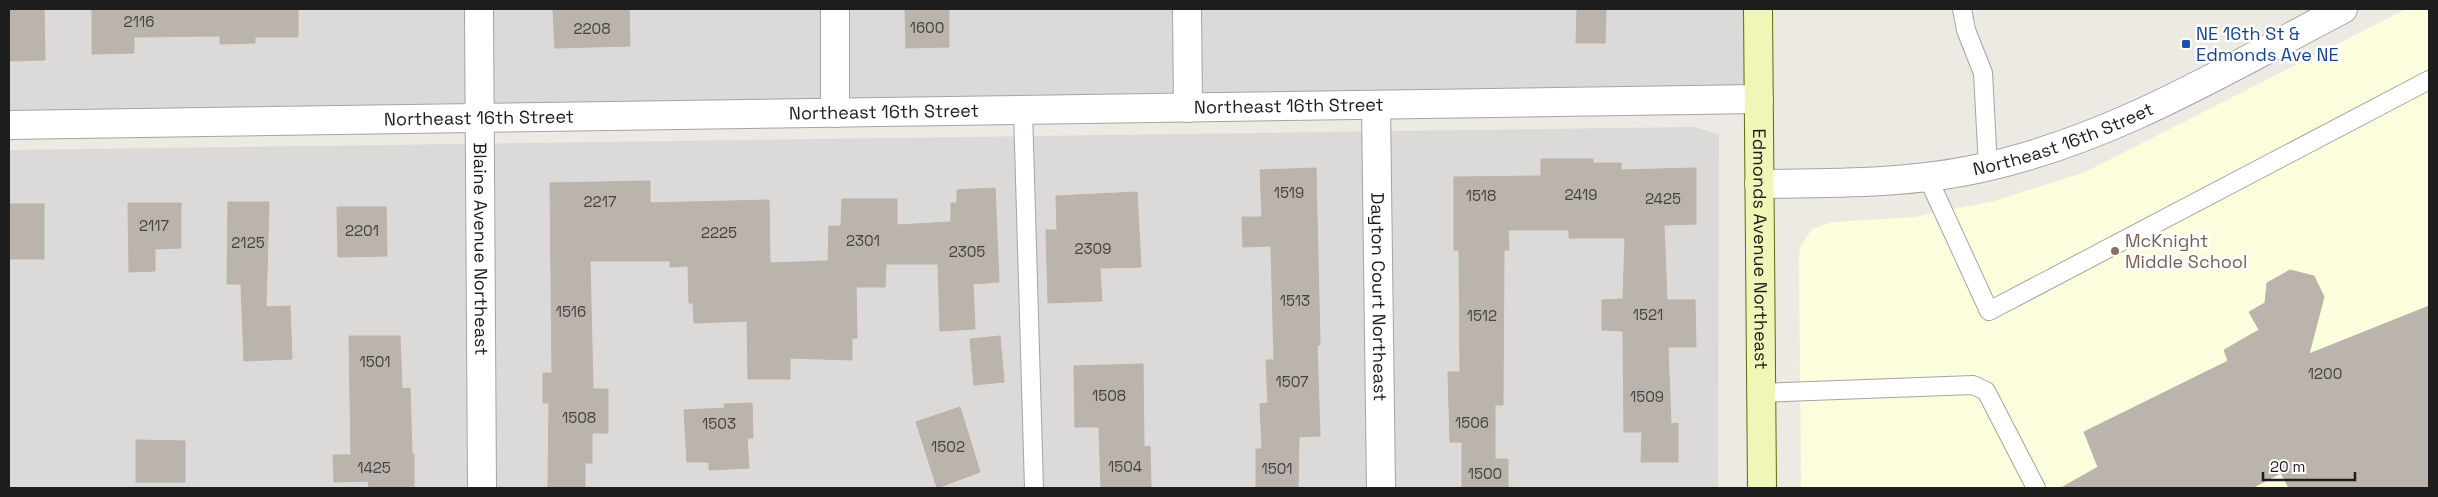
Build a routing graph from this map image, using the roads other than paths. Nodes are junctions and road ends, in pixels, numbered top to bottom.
1 (479, 9) edge
2 (835, 9) edge
3 (1187, 9) edge
4 (1758, 9) edge
5 (1962, 9) edge
6 (2343, 9) edge
7 (2429, 80) edge
8 (1759, 99) junction
9 (1376, 106) junction
10 (1188, 108) junction
11 (1023, 110) junction
12 (835, 113) junction
13 (480, 118) junction
14 (9, 125) edge
15 (1988, 166) junction
16 (1927, 176) junction
17 (1759, 184) junction
18 (1761, 393) junction
19 (482, 488) edge
20 (1034, 488) edge
21 (1381, 488) edge
22 (1762, 488) edge
23 (2036, 488) edge

1 - 13 street, Blaine Avenue Northeast
2 - 12 street
3 - 10 street
4 - 8 street, Edmonds Avenue Northeast
5 - 15 lane
6 - 15 street, Northeast 16th Street
7 - 16 lane
8 - 9 street, Northeast 16th Street
8 - 17 street, Edmonds Avenue Northeast
9 - 10 street, Northeast 16th Street
9 - 21 street, Dayton Court Northeast
10 - 11 street, Northeast 16th Street
11 - 12 street, Northeast 16th Street
11 - 20 lane
12 - 13 street, Northeast 16th Street
13 - 14 street, Northeast 16th Street
13 - 19 street, Blaine Avenue Northeast
15 - 16 street, Northeast 16th Street
16 - 17 street, Northeast 16th Street
17 - 18 street, Edmonds Avenue Northeast
18 - 22 street, Edmonds Avenue Northeast
18 - 23 lane

